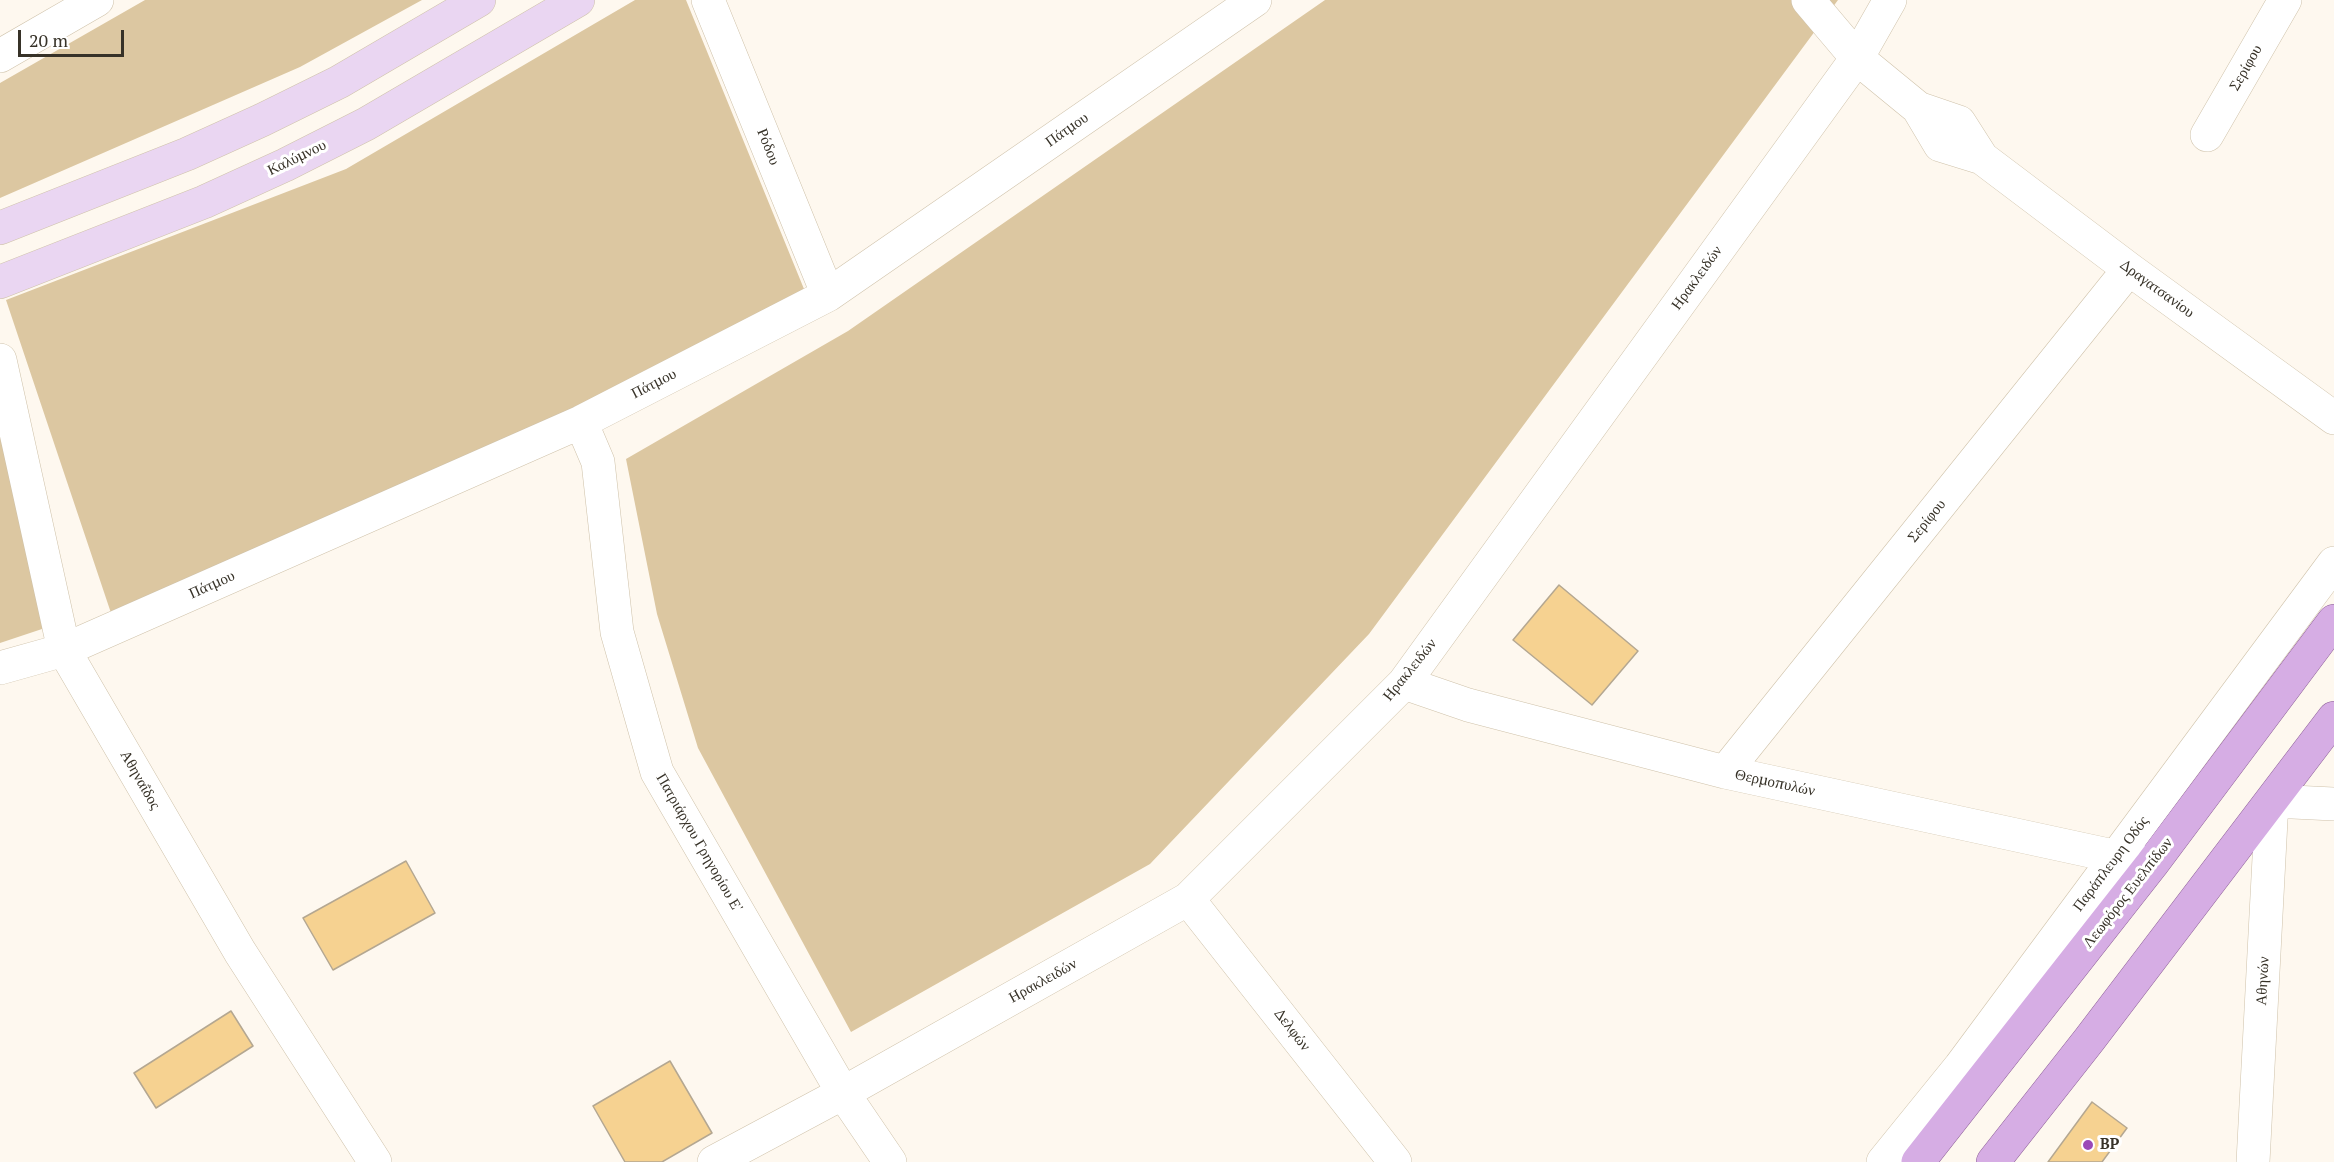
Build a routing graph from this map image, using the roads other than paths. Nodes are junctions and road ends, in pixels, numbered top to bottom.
1 (97, 0) edge
2 (479, 0) edge
3 (578, 0) edge
4 (708, 0) edge
5 (1255, 0) edge
6 (1808, 0) edge
7 (1890, 0) edge
8 (2285, 0) edge
9 (0, 56) edge
10 (1857, 58) junction
11 (2207, 135) dead end
12 (0, 228) edge
13 (2129, 269) junction
14 (0, 282) edge
15 (828, 295) junction
16 (0, 360) edge
17 (2334, 418) edge
18 (580, 422) junction
19 (2334, 563) edge
20 (2334, 621) edge
21 (64, 650) junction
22 (0, 668) edge
23 (1404, 683) junction
24 (2334, 718) edge
25 (1725, 772) junction
26 (2272, 801) junction
27 (2334, 804) edge
28 (2115, 857) junction
29 (2152, 864) junction
30 (1188, 899) junction
31 (843, 1093) junction
32 (375, 1162) edge
33 (714, 1162) edge
34 (890, 1162) edge
35 (1395, 1162) edge
36 (1883, 1162) edge
37 (1918, 1162) edge
38 (1993, 1162) edge
39 (2253, 1162) edge

1 - 9 street
2 - 12 main road
3 - 14 main road, Καλύμνου
4 - 15 street, Ρόδου
5 - 15 street, Πάτμου
6 - 10 street, Δραγατσανίου
7 - 10 street, Ηρακλειδών
8 - 11 street, Σερίφου
10 - 13 street, Δραγατσανίου
10 - 23 street, Ηρακλειδών
13 - 17 street, Δραγατσανίου
13 - 25 street, Σερίφου
15 - 18 street, Πάτμου
16 - 21 street, Αθηναΐδος
18 - 21 street, Πάτμου
18 - 31 street, Πατριάρχου Γρηγορίου Ε'
19 - 28 street, Παράπλευρη Οδός
20 - 29 main road, Λεωφόρος Ευελπίδων
21 - 22 street, Πάτμου
21 - 32 street, Αθηναΐδος
23 - 25 street, Θερμοπυλών
23 - 30 street, Ηρακλειδών
24 - 26 main road
25 - 28 street, Θερμοπυλών
26 - 27 street
26 - 38 main road
26 - 39 street, Αθηνών
28 - 29 street, Θερμοπυλών
28 - 36 street, Παράπλευρη Οδός
29 - 37 main road, Λεωφόρος Ευελπίδων
30 - 31 street, Ηρακλειδών
30 - 35 street, Δελφών
31 - 33 street, Ηρακλειδών
31 - 34 street, Πατριάρχου Γρηγορίου Ε'

